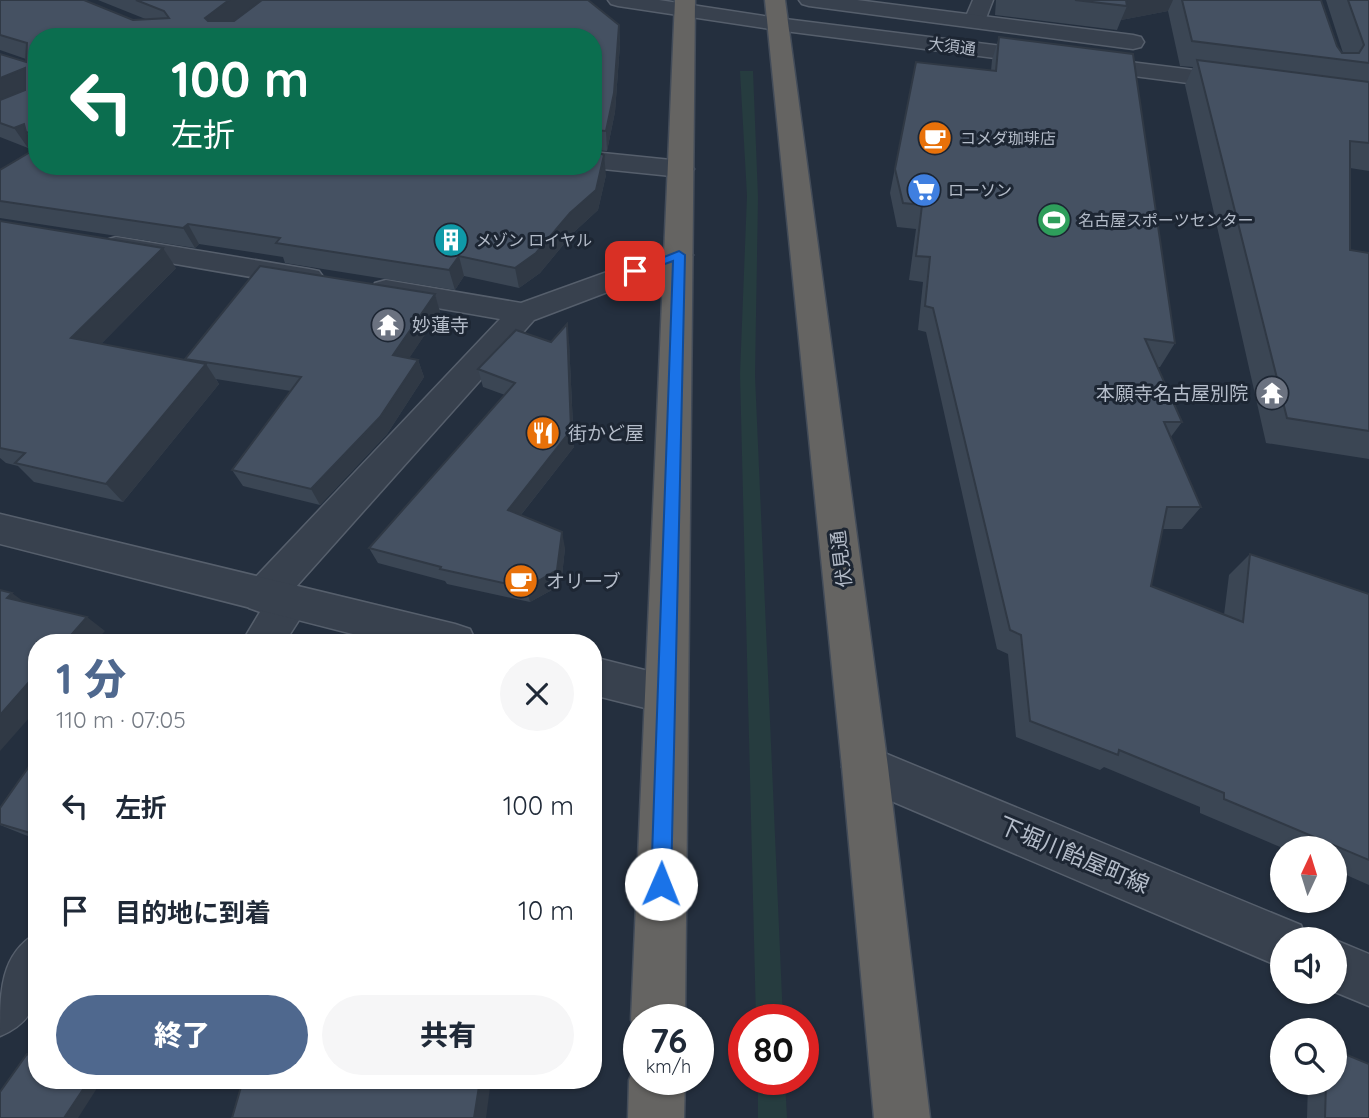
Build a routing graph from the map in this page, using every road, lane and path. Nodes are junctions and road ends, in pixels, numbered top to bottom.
1 (618, 0) edge
2 (809, 0) edge
3 (982, 0) edge
4 (685, 4) edge
5 (776, 12) edge
6 (975, 21) junction
7 (1155, 45) dead end
8 (1266, 86) edge
9 (602, 161) edge
10 (681, 169) junction
11 (90, 242) edge
12 (679, 255) junction
13 (523, 313) junction
14 (0, 528) edge
15 (276, 599) junction
16 (265, 634) edge
17 (421, 634) edge
18 (602, 678) edge
19 (665, 692) junction
20 (865, 767) junction
21 (1270, 938) edge
22 (28, 971) edge
23 (1347, 971) edge
24 (1369, 980) edge
25 (658, 1004) edge
26 (0, 1010) edge
27 (657, 1095) edge
28 (656, 1118) edge
29 (902, 1118) edge

1 - 4 street, 大須通
2 - 6 street, 大須通
3 - 6 street
4 - 5 street, 大須通
4 - 10 highway
5 - 8 street, 大須通
5 - 20 highway, 伏見通
6 - 7 street, 大須通
9 - 10 street
10 - 12 highway
11 - 13 street
12 - 13 street
12 - 19 highway
13 - 15 street
14 - 15 street
15 - 16 street
15 - 17 street
18 - 19 street
19 - 25 highway
20 - 21 street, 下堀川飴屋町線
20 - 29 highway, 伏見通
22 - 26 street
23 - 24 street
27 - 28 highway

